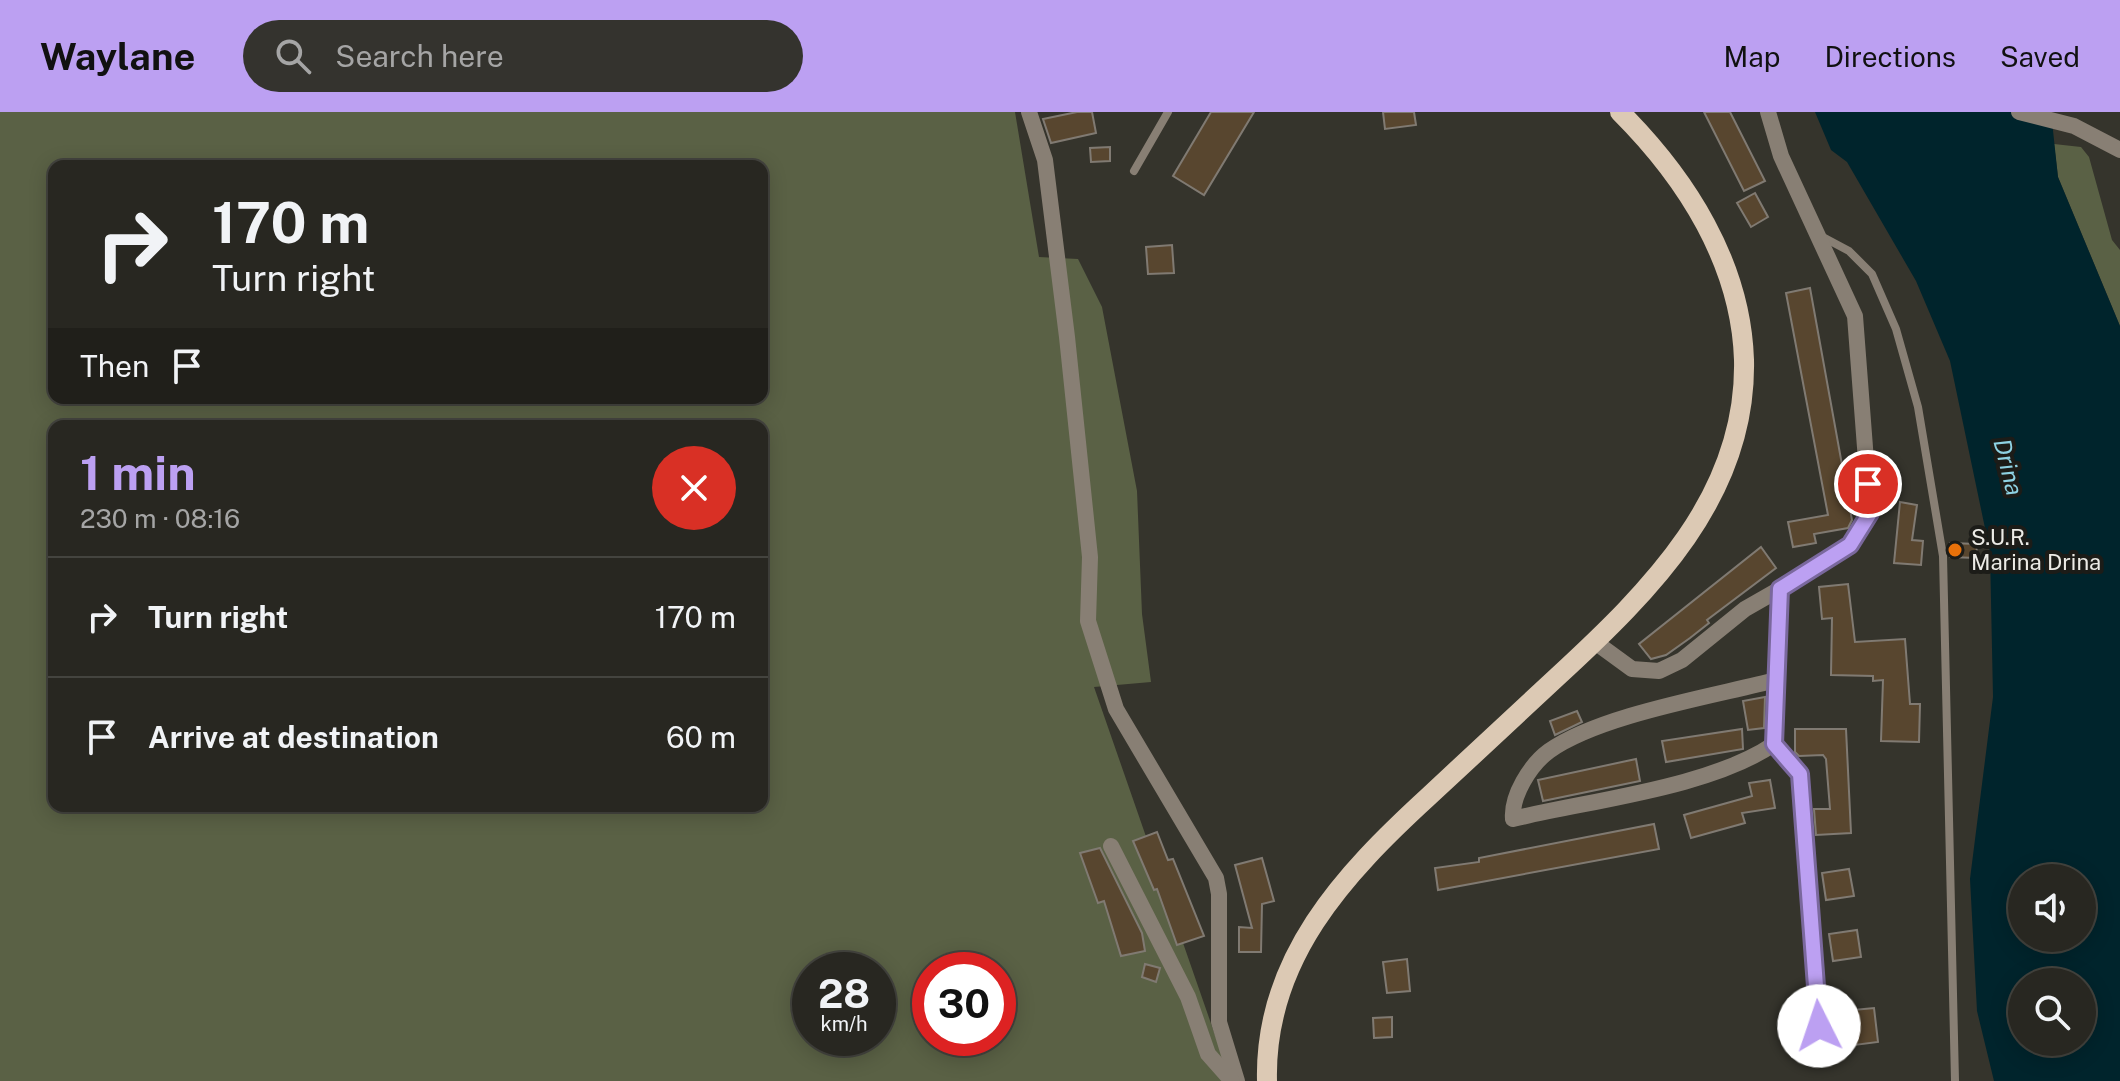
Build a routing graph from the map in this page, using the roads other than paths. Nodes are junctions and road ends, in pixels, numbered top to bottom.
1 (1029, 112) edge
2 (1168, 112) edge
3 (1620, 112) edge
4 (1768, 112) edge
5 (2019, 112) edge
6 (2118, 143) edge
7 (1134, 171) dead end
8 (1818, 235) junction
9 (1780, 589) junction
10 (1595, 642) junction
11 (1776, 680) junction
12 (1774, 744) junction
13 (1111, 846) dead end
14 (1819, 1026) dead end
15 (1234, 1081) edge
16 (1267, 1081) edge
17 (1955, 1081) edge

1 - 15 street
2 - 7 lane
3 - 10 main road
4 - 8 street
5 - 6 street
8 - 9 street
8 - 17 lane
9 - 10 street
9 - 11 street
10 - 16 main road
11 - 12 street
11 - 12 street
12 - 14 street
13 - 15 street

